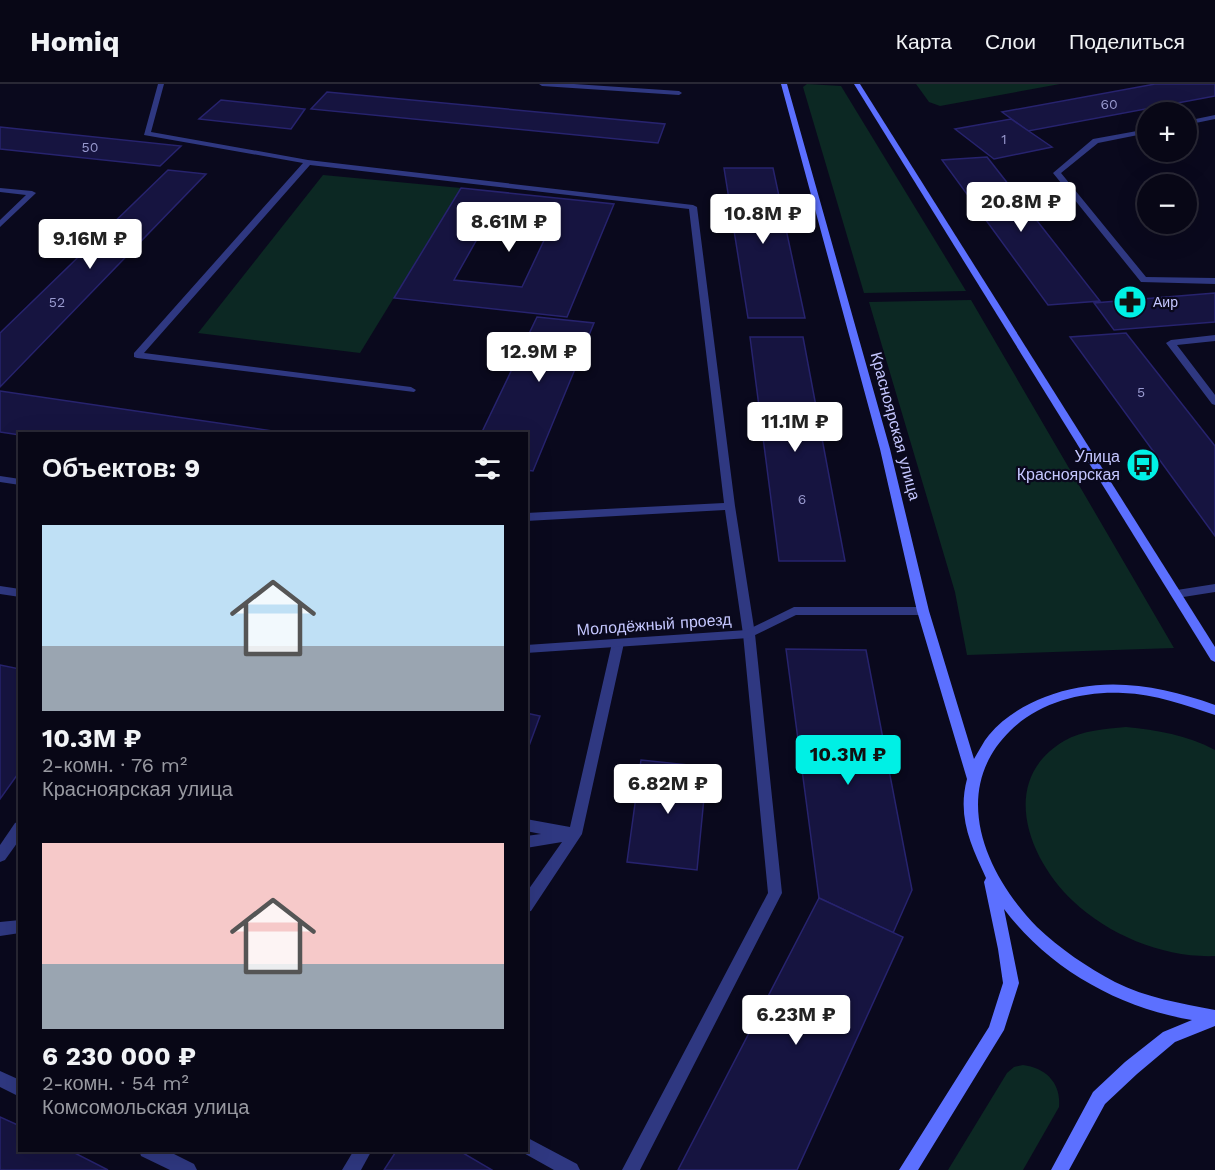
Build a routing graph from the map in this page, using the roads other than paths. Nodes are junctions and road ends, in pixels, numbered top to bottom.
1 (161, 84) edge
2 (542, 84) edge
3 (784, 84) edge
4 (857, 84) edge
5 (679, 93) dead end
6 (1215, 117) edge
7 (1197, 121) edge
8 (1137, 133) edge
9 (308, 162) junction
10 (0, 190) edge
11 (0, 225) edge
12 (1215, 281) edge
13 (1215, 338) edge
14 (411, 390) dead end
15 (1215, 402) edge
16 (0, 479) edge
17 (18, 482) edge
18 (730, 506) junction
19 (528, 517) edge
20 (1215, 588) edge
21 (0, 590) edge
22 (18, 593) edge
23 (1177, 594) junction
24 (923, 611) junction
25 (749, 634) junction
26 (618, 644) junction
27 (528, 649) edge
28 (1215, 657) edge
29 (1215, 710) edge
30 (973, 777) junction
31 (528, 825) edge
32 (18, 830) edge
33 (575, 834) junction
34 (528, 842) edge
35 (0, 856) edge
36 (988, 872) junction
37 (528, 903) edge
38 (18, 926) edge
39 (0, 929) edge
40 (1215, 1017) edge
41 (0, 1079) edge
42 (18, 1088) edge
43 (528, 1146) edge
44 (151, 1152) edge
45 (363, 1152) edge
46 (188, 1170) edge
47 (351, 1170) edge
48 (571, 1170) edge
49 (631, 1170) edge
50 (908, 1170) edge
51 (1060, 1170) edge

1 - 9 street
2 - 5 street
3 - 24 main road, Красноярская улица
4 - 23 main road
6 - 7 street
8 - 12 street
9 - 14 street
9 - 18 street
10 - 11 street
13 - 15 street
16 - 17 street
18 - 19 street
18 - 25 street
20 - 23 street
21 - 22 street
23 - 28 main road
24 - 25 street, Молодёжный проезд
24 - 30 main road, Красноярская улица
25 - 26 street, Молодёжный проезд
25 - 49 street
26 - 27 street, Молодёжный проезд
26 - 33 street
29 - 30 main road, Красноярская улица
30 - 36 main road, Красноярская улица
31 - 33 street
32 - 35 street
33 - 34 street
33 - 37 street
36 - 40 main road, Красноярская улица
36 - 50 main road
38 - 39 street
40 - 51 main road
41 - 42 street
43 - 48 street
44 - 46 street
45 - 47 street

